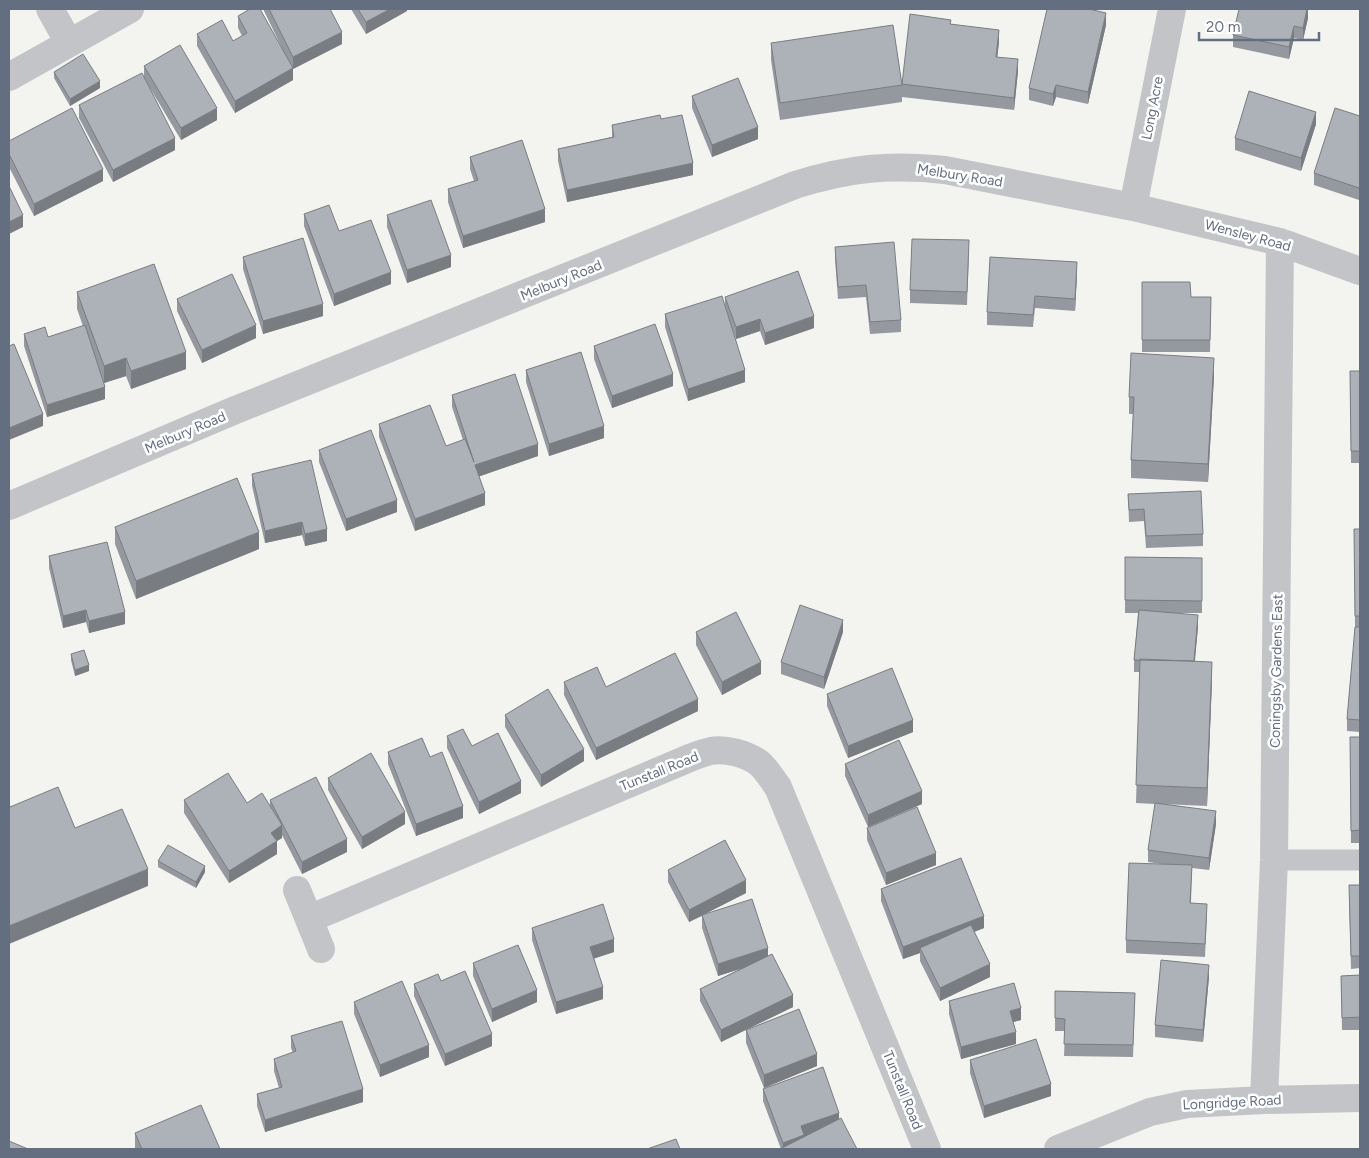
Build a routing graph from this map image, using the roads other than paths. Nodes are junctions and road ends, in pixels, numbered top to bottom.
1 (50, 9) edge
2 (130, 9) edge
3 (1172, 9) edge
4 (69, 43) junction
5 (9, 76) edge
6 (1133, 207) junction
7 (1280, 242) junction
8 (1360, 271) edge
9 (9, 506) edge
10 (1274, 860) junction
11 (1360, 860) edge
12 (297, 890) dead end
13 (309, 919) junction
14 (321, 949) dead end
15 (1360, 1098) edge
16 (1264, 1100) junction
17 (927, 1149) edge
18 (1058, 1149) edge

1 - 4 street
2 - 4 street
3 - 6 street, Long Acre
4 - 5 street
6 - 7 street, Wensley Road
6 - 9 street, Melbury Road
7 - 8 street, Wensley Road
7 - 10 street, Coningsby Gardens East
10 - 11 lane
10 - 16 street, Coningsby Gardens East
12 - 13 street
13 - 14 street
13 - 17 street, Tunstall Road
15 - 16 street, Longridge Road
16 - 18 street, Longridge Road

